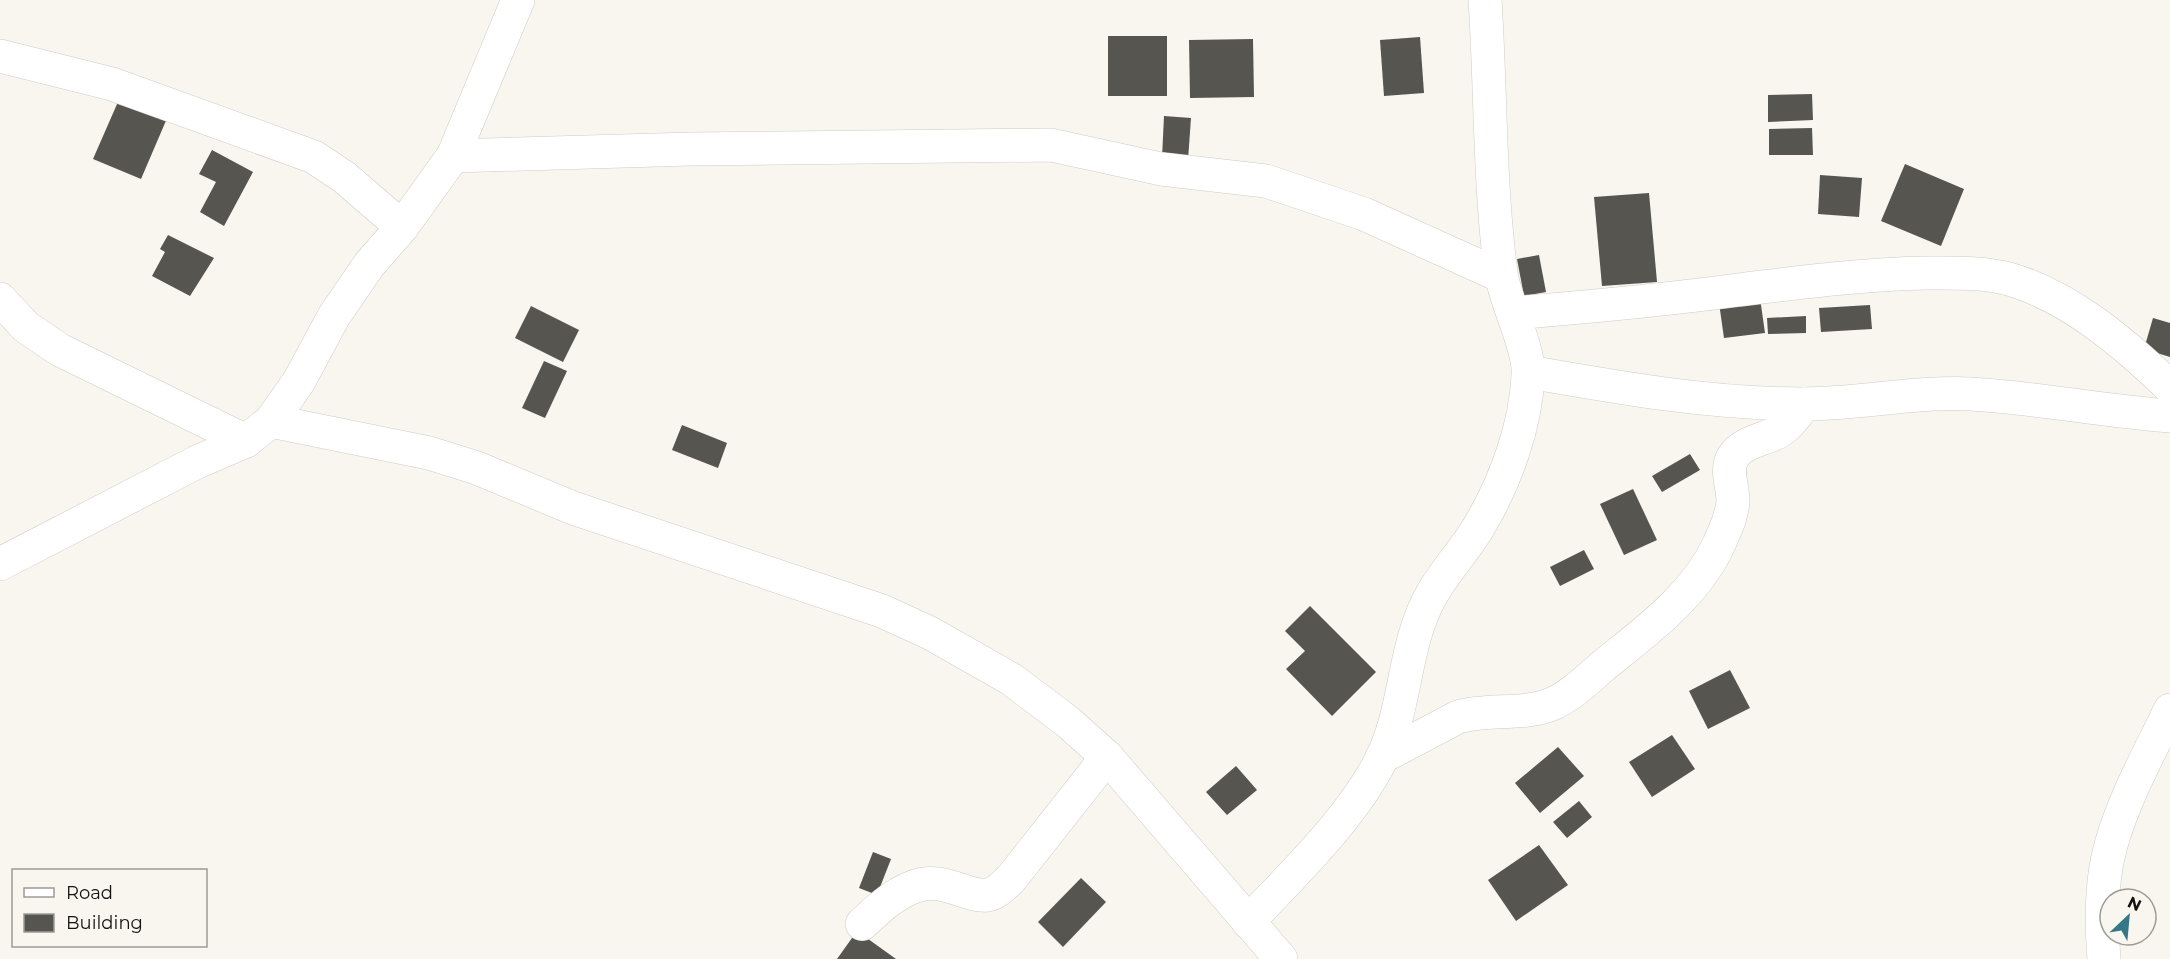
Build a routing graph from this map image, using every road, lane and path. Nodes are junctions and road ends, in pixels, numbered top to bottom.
1 (518, 0) edge
2 (1485, 0) edge
3 (0, 56) edge
4 (453, 156) junction
5 (402, 227) junction
6 (1502, 276) junction
7 (0, 299) edge
8 (1513, 313) junction
9 (1529, 372) junction
10 (2170, 387) edge
11 (1804, 404) junction
12 (2170, 416) edge
13 (271, 421) junction
14 (246, 441) junction
15 (0, 564) edge
16 (2170, 711) edge
17 (1107, 756) junction
18 (1382, 757) junction
19 (1248, 922) junction
20 (862, 924) dead end
21 (1281, 959) edge
22 (2104, 959) edge

1 - 4 street
2 - 6 street
3 - 5 street
4 - 5 street
4 - 6 street
5 - 13 street
6 - 8 street
7 - 14 street
8 - 9 street
8 - 10 street
9 - 11 street
9 - 18 street
11 - 12 street
11 - 18 street
13 - 14 street
13 - 17 street
14 - 15 street
16 - 22 street
17 - 19 street
17 - 20 street
18 - 19 street
19 - 21 street

